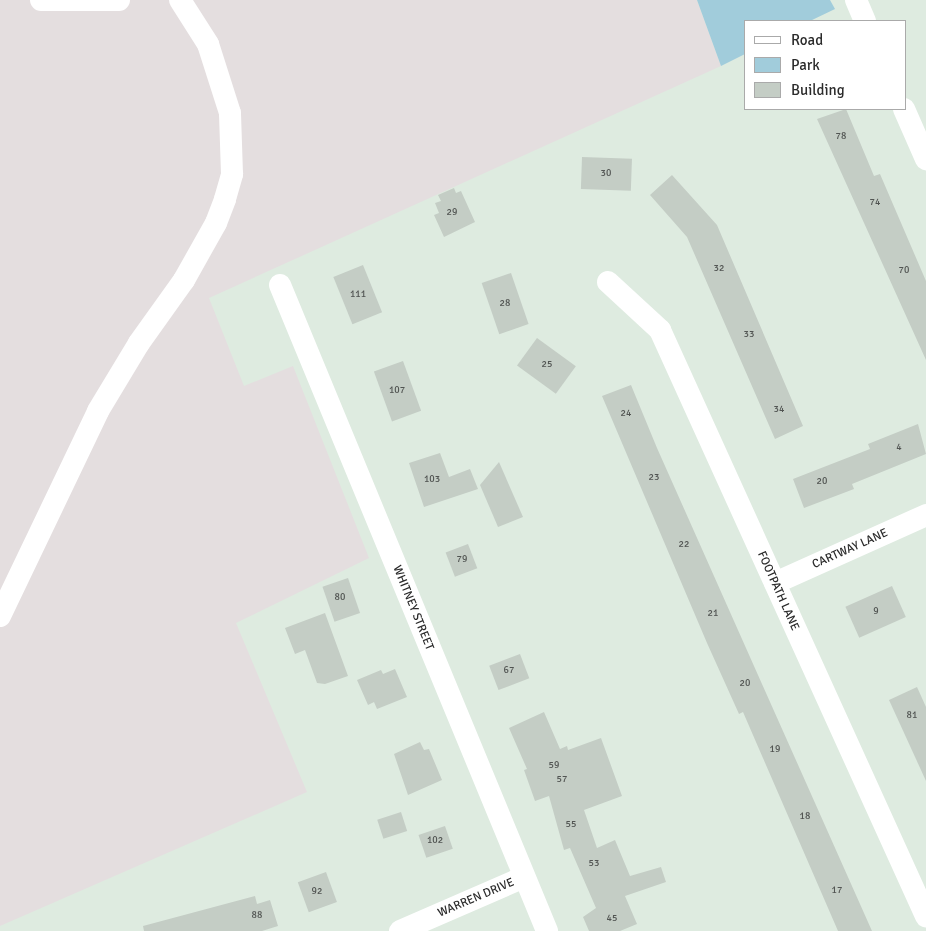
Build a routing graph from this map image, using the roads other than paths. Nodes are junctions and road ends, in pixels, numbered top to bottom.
1 (41, 0) edge
2 (119, 0) edge
3 (180, 0) edge
4 (856, 0) edge
5 (866, 20) edge
6 (904, 110) edge
7 (926, 159) edge
8 (608, 282) dead end
9 (280, 285) dead end
10 (926, 516) edge
11 (775, 583) junction
12 (0, 616) edge
13 (524, 877) junction
14 (926, 916) edge
15 (400, 931) edge
16 (547, 931) edge

1 - 2 street
3 - 12 street
4 - 5 street
6 - 7 street
8 - 11 street, FOOTPATH LANE
9 - 13 street, WHITNEY STREET
10 - 11 street, CARTWAY LANE
11 - 14 street, FOOTPATH LANE
13 - 15 street, WARREN DRIVE
13 - 16 street, WHITNEY STREET

